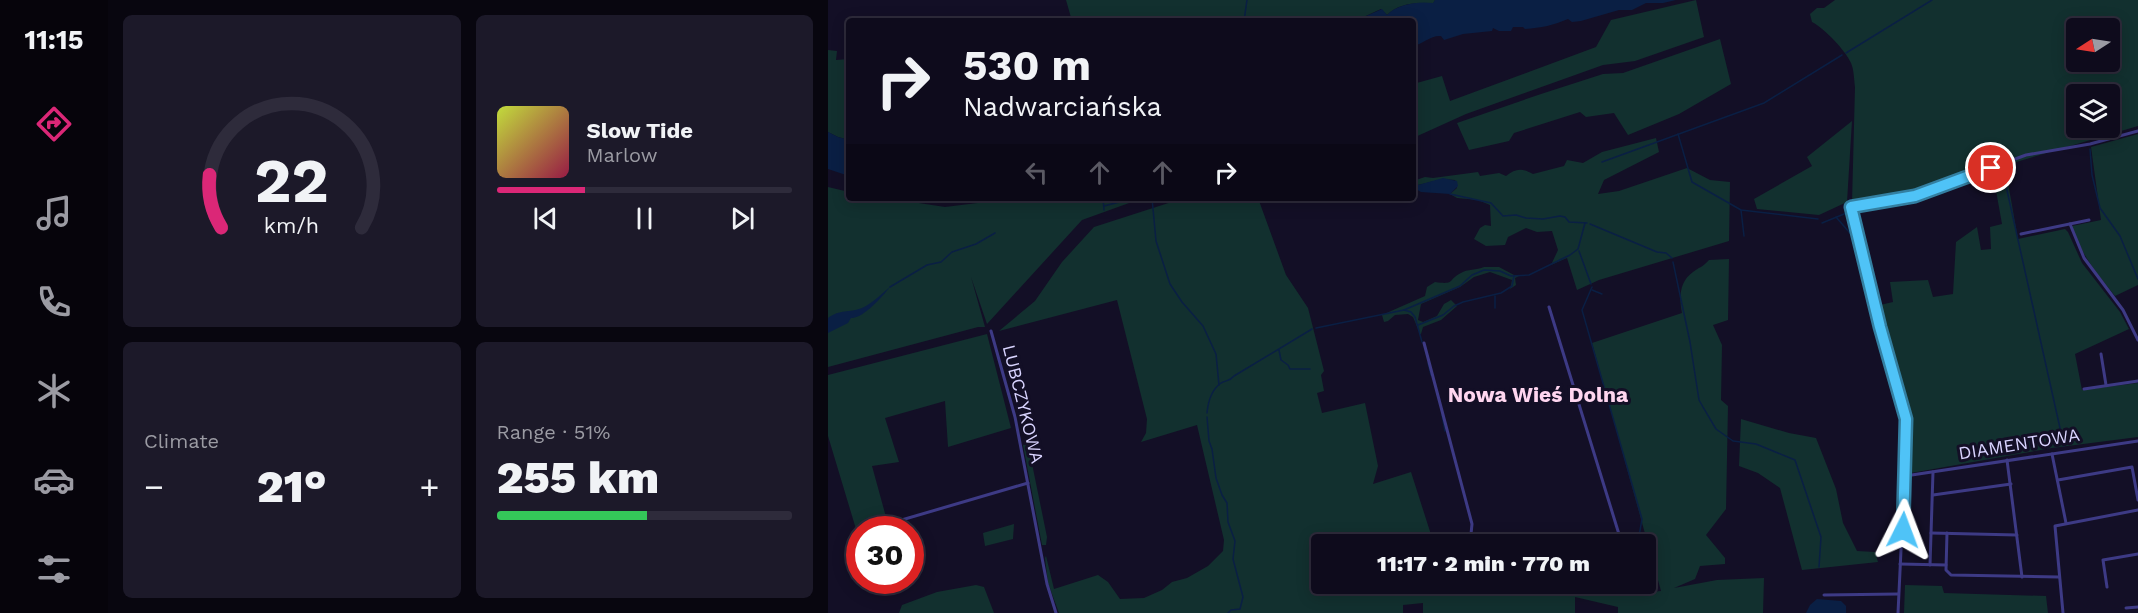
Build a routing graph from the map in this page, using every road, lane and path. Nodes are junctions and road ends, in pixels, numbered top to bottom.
1 (2138, 131) edge
2 (2089, 220) dead end
3 (2070, 224) junction
4 (2021, 234) dead end
5 (1549, 307) dead end
6 (991, 331) dead end
7 (2138, 340) edge
8 (1425, 343) dead end
9 (2101, 354) dead end
10 (2138, 381) edge
11 (2106, 385) junction
12 (2084, 388) dead end
13 (2138, 441) edge
14 (2052, 454) junction
15 (2007, 460) junction
16 (1932, 472) junction
17 (1905, 476) junction
18 (2058, 480) junction
19 (1028, 483) junction
20 (2010, 484) junction
21 (1933, 495) junction
22 (2138, 500) edge
23 (2138, 510) edge
24 (915, 516) edge
25 (2066, 523) junction
26 (1931, 533) junction
27 (1947, 533) junction
28 (1471, 534) edge
29 (1619, 534) edge
30 (2017, 535) junction
31 (2138, 554) edge
32 (1900, 564) junction
33 (1930, 565) junction
34 (1946, 565) junction
35 (2022, 577) junction
36 (2059, 577) junction
37 (2107, 586) dead end
38 (1898, 594) junction
39 (1824, 595) dead end
40 (2138, 607) edge
41 (2126, 608) dead end
42 (1056, 613) edge
43 (1898, 613) edge
44 (2063, 613) edge

1 - 17 street
2 - 3 street
3 - 4 street
3 - 7 street
5 - 29 street
6 - 19 street, LUBCZYKOWA
8 - 28 street
9 - 11 street
10 - 11 street
11 - 12 street
13 - 14 street, DIAMENTOWA
14 - 15 street, DIAMENTOWA
14 - 18 street
15 - 16 street, DIAMENTOWA
15 - 20 street
16 - 17 street, DIAMENTOWA
16 - 21 street
17 - 32 street
18 - 22 street
18 - 25 street
19 - 24 street, LUBCZYKOWA
19 - 42 street, LUBCZYKOWA
20 - 21 street
20 - 30 street
21 - 26 street
23 - 25 street
25 - 36 street
26 - 27 street
26 - 33 street
27 - 30 street
27 - 34 street
30 - 35 street
31 - 37 street
32 - 33 street
32 - 38 street
33 - 34 street
34 - 35 street
35 - 36 street
36 - 44 street
38 - 39 street
38 - 43 street
40 - 41 street

